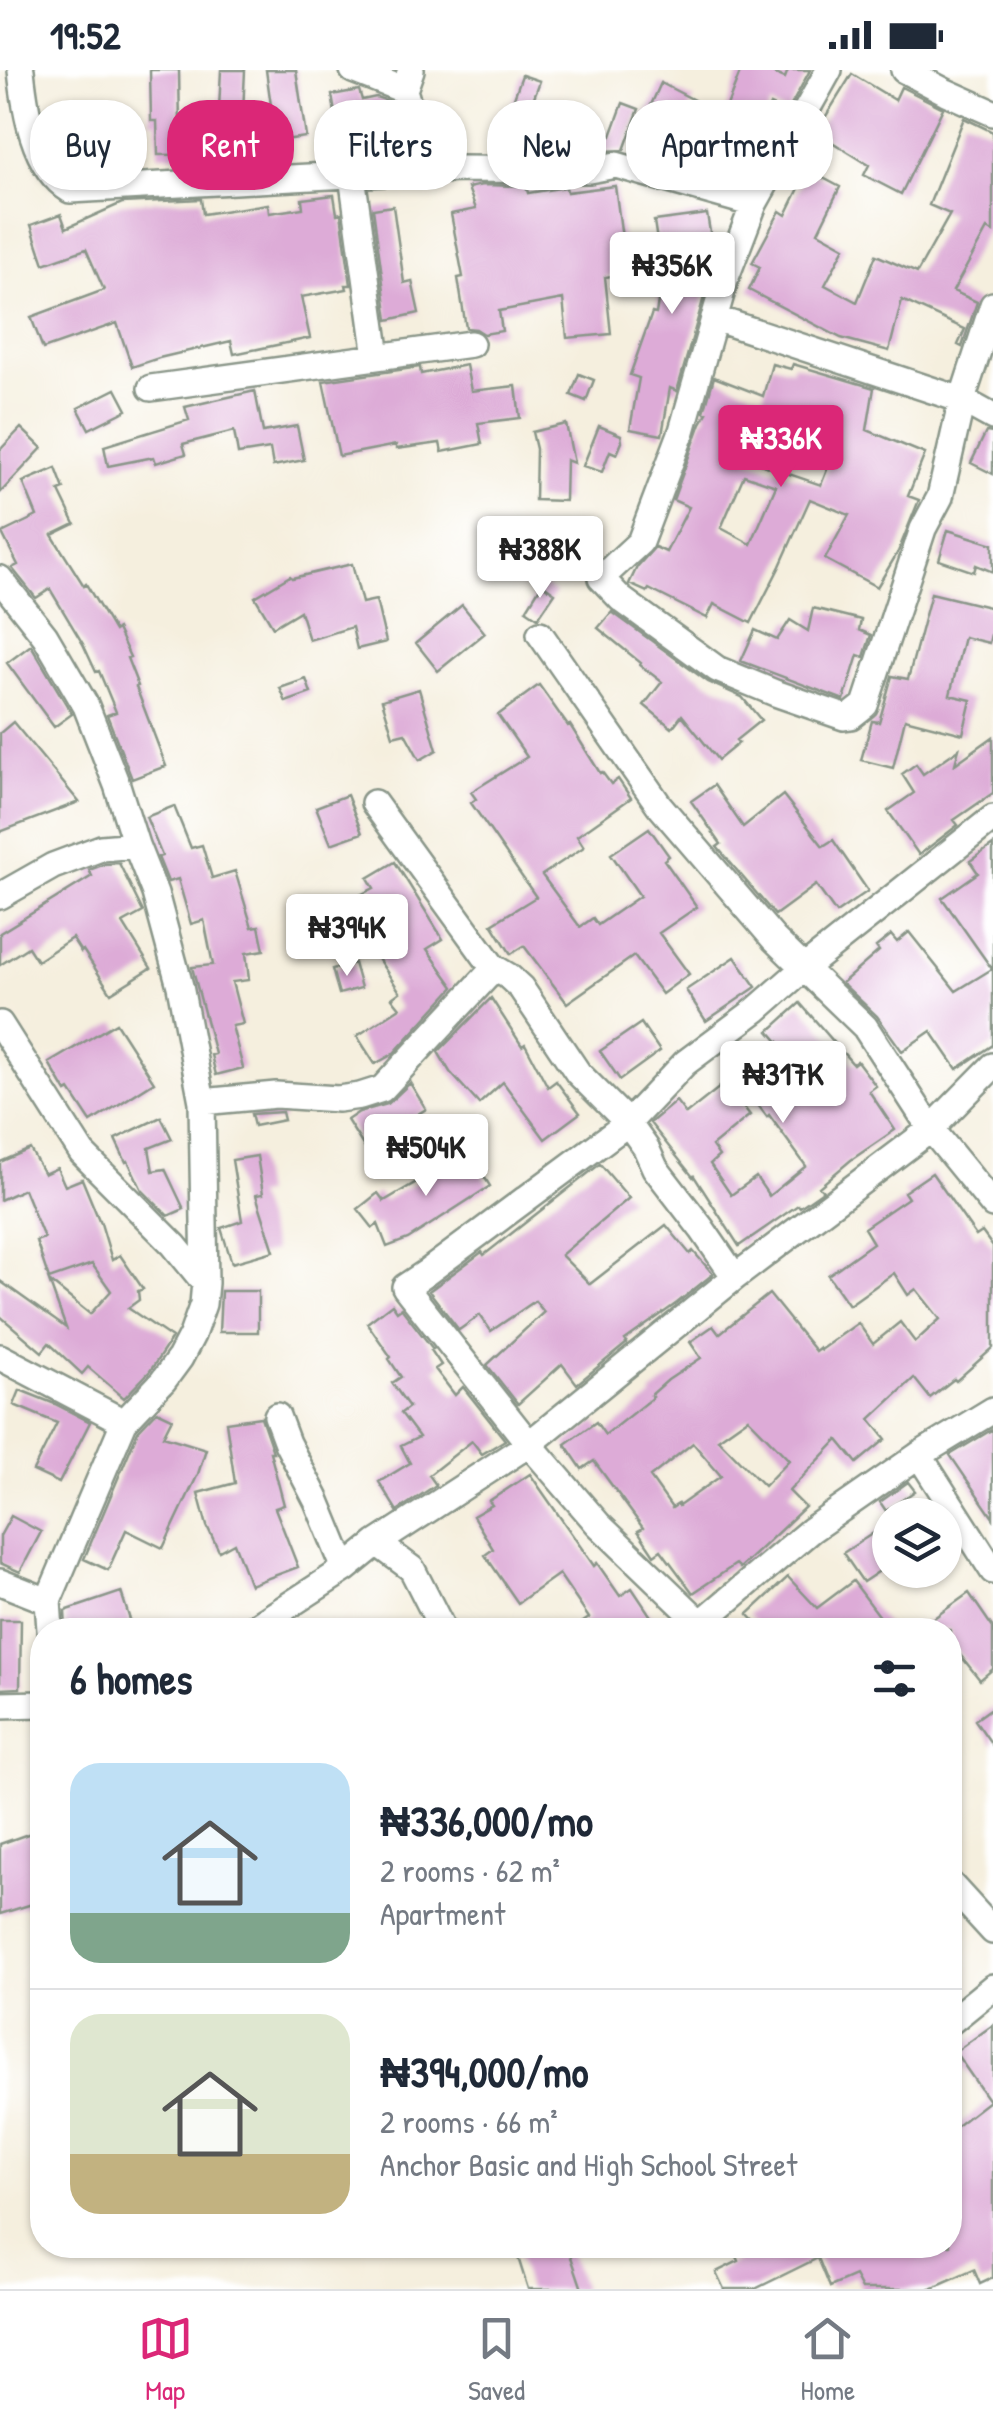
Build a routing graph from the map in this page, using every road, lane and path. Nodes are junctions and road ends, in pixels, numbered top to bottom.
1 (21, 70) edge
2 (353, 70) edge
3 (829, 70) edge
4 (904, 70) edge
5 (408, 80) edge
6 (993, 113) edge
7 (467, 168) edge
8 (314, 177) edge
9 (354, 190) edge
10 (754, 204) junction
11 (993, 305) edge
12 (714, 318) junction
13 (472, 344) dead end
14 (377, 357) junction
15 (151, 388) dead end
16 (962, 400) junction
17 (993, 416) edge
18 (0, 579) edge
19 (540, 634) dead end
20 (374, 803) dead end
21 (991, 823) edge
22 (136, 844) junction
23 (0, 896) edge
24 (494, 967) junction
25 (804, 968) junction
26 (0, 1024) edge
27 (993, 1066) edge
28 (202, 1102) junction
29 (628, 1123) junction
30 (931, 1129) junction
31 (993, 1205) edge
32 (735, 1278) junction
33 (206, 1283) junction
34 (0, 1357) edge
35 (993, 1410) edge
36 (276, 1416) dead end
37 (124, 1422) junction
38 (529, 1444) junction
39 (918, 1455) junction
40 (376, 1543) junction
41 (345, 1569) junction
42 (993, 1571) edge
43 (0, 1582) edge
44 (48, 1601) junction
45 (49, 1618) edge
46 (269, 1618) edge
47 (436, 1618) edge
48 (696, 1618) edge
49 (713, 1618) edge
50 (30, 1705) edge
51 (0, 1706) edge
52 (962, 1897) edge
53 (993, 1931) edge
54 (993, 1987) edge
55 (962, 2012) edge

1 - 8 street
2 - 5 street
3 - 10 street
4 - 6 street
7 - 10 street
9 - 14 street
10 - 12 street
11 - 16 street
12 - 16 street
12 - 16 street
13 - 14 street
14 - 15 street
16 - 17 street
18 - 22 street
19 - 25 street
20 - 24 street
21 - 25 street
22 - 23 street
22 - 28 street
24 - 28 street
24 - 29 street
25 - 29 street
25 - 30 street
26 - 33 street
27 - 30 street
28 - 33 street
29 - 32 street
29 - 38 street
30 - 31 street
30 - 32 street
32 - 38 street
33 - 37 street
34 - 37 street
35 - 39 street
36 - 41 street
37 - 44 street
38 - 40 street
38 - 48 street
39 - 42 street
39 - 49 street
40 - 41 street
40 - 47 street
41 - 46 street
43 - 44 street
44 - 45 street
50 - 51 street
52 - 53 street
54 - 55 street

